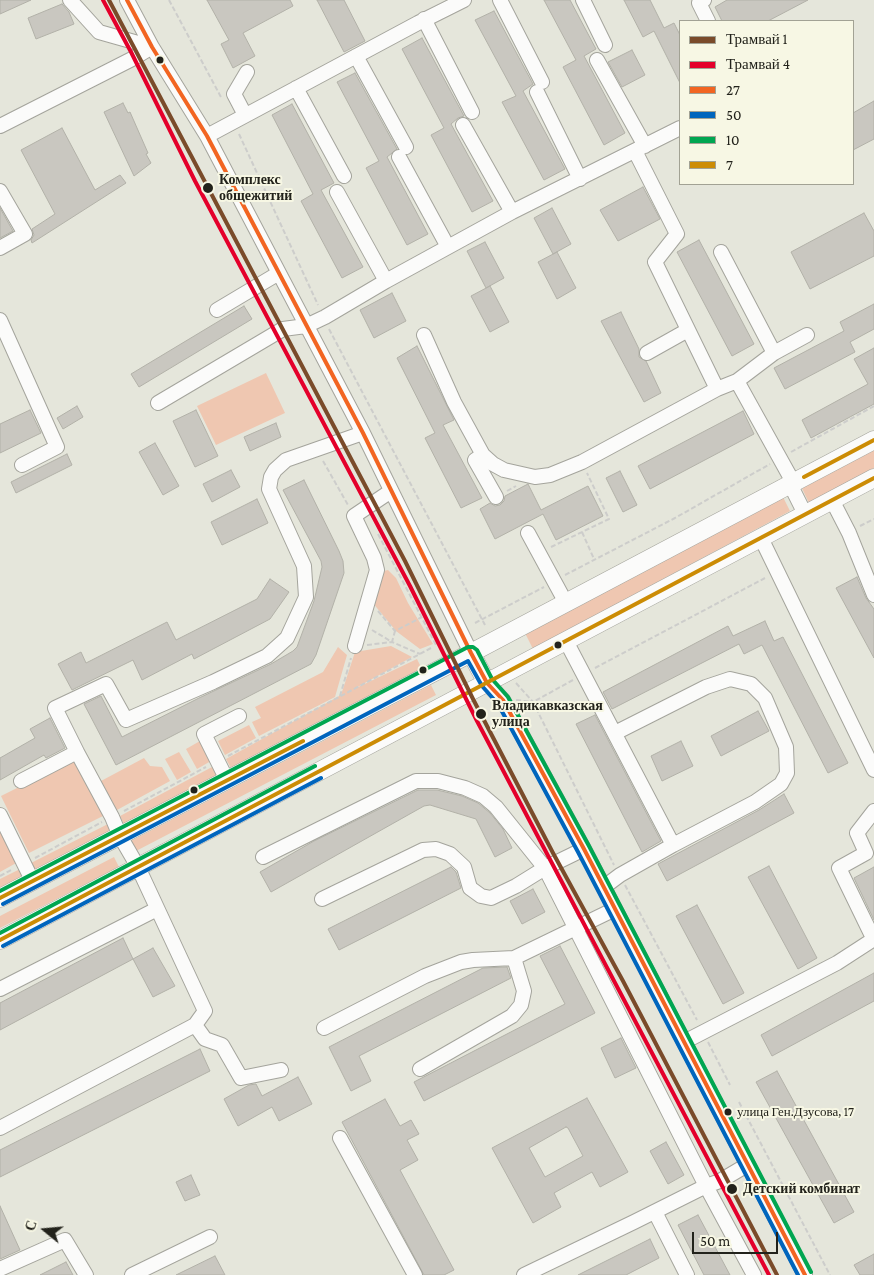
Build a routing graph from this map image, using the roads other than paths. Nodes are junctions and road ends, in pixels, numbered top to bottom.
1 (70, 0) edge
2 (127, 0) edge
3 (464, 0) edge
4 (500, 0) edge
5 (583, 0) edge
6 (704, 0) edge
7 (424, 19) junction
8 (708, 20) edge
9 (605, 45) dead end
10 (152, 47) junction
11 (356, 56) junction
12 (597, 60) dead end
13 (247, 72) dead end
14 (296, 88) junction
15 (472, 112) dead end
16 (245, 115) junction
17 (463, 125) dead end
18 (0, 126) edge
19 (679, 128) edge
20 (207, 136) junction
21 (640, 148) junction
22 (344, 176) dead end
23 (580, 179) junction
24 (0, 191) edge
25 (337, 192) dead end
26 (512, 212) junction
27 (448, 247) junction
28 (0, 248) edge
29 (721, 252) dead end
30 (279, 273) junction
31 (386, 281) junction
32 (217, 310) dead end
33 (0, 320) edge
34 (306, 326) junction
35 (688, 330) junction
36 (424, 335) dead end
37 (807, 335) dead end
38 (774, 352) junction
39 (647, 353) dead end
40 (737, 380) junction
41 (717, 389) junction
42 (158, 403) dead end
43 (363, 433) junction
44 (874, 440) edge
45 (483, 455) junction
46 (22, 465) dead end
47 (874, 478) edge
48 (792, 483) junction
49 (391, 491) junction
50 (496, 497) dead end
51 (832, 500) junction
52 (805, 514) junction
53 (528, 533) dead end
54 (761, 538) junction
55 (874, 595) edge
56 (566, 603) junction
57 (566, 641) junction
58 (355, 646) road end
59 (471, 653) junction
60 (487, 683) junction
61 (239, 716) dead end
62 (615, 733) junction
63 (77, 752) junction
64 (874, 770) edge
65 (227, 780) junction
66 (21, 781) dead end
67 (874, 811) edge
68 (0, 815) edge
69 (120, 836) junction
70 (673, 845) junction
71 (584, 849) junction
72 (263, 857) dead end
73 (138, 866) junction
74 (544, 868) junction
75 (33, 882) junction
76 (604, 887) junction
77 (0, 898) edge
78 (322, 899) dead end
79 (157, 909) junction
80 (615, 909) junction
81 (576, 928) junction
82 (0, 940) edge
83 (874, 940) edge
84 (514, 958) junction
85 (0, 989) edge
86 (195, 1025) junction
87 (324, 1028) dead end
88 (684, 1042) junction
89 (420, 1069) dead end
90 (281, 1070) dead end
91 (0, 1128) edge
92 (340, 1138) dead end
93 (747, 1166) junction
94 (706, 1186) junction
95 (655, 1212) junction
96 (210, 1237) dead end
97 (0, 1269) edge
98 (86, 1275) edge
99 (132, 1275) edge
100 (415, 1275) edge
101 (524, 1275) edge
102 (687, 1275) edge
103 (754, 1275) edge
104 (805, 1275) edge

1 - 10 street
2 - 10 street
3 - 7 street
4 - 23 street
5 - 9 street
6 - 8 street
7 - 11 street
7 - 15 street
10 - 18 street
10 - 20 street
11 - 14 street
11 - 27 street
12 - 21 street
13 - 16 street
14 - 16 street
14 - 22 street
16 - 20 street
17 - 26 street
19 - 21 street
20 - 30 street
21 - 23 street
21 - 35 street
23 - 26 street
24 - 28 street
25 - 31 street
26 - 27 street
27 - 31 street
29 - 38 street
30 - 32 street
30 - 34 street
31 - 34 street
33 - 46 street
34 - 42 street
34 - 43 street
35 - 39 street
35 - 41 street
36 - 45 street
37 - 38 street
38 - 40 street
40 - 41 street
40 - 48 street
41 - 45 street
43 - 49 street
43 - 63 street
44 - 48 main road
45 - 50 street
47 - 51 main road
48 - 52 street
48 - 56 main road
49 - 58 street
49 - 59 street
51 - 52 main road
51 - 55 street
52 - 54 main road
53 - 56 street
54 - 57 main road
54 - 64 street
56 - 59 main road
57 - 60 main road
57 - 62 street
59 - 60 main road
59 - 65 main road
60 - 71 street
60 - 73 main road
61 - 65 street
62 - 70 street
62 - 70 street
63 - 66 street
63 - 69 street
65 - 69 main road
67 - 83 street
68 - 75 street
69 - 73 street
69 - 75 main road
70 - 76 street
71 - 74 street
71 - 76 street
72 - 74 street
73 - 79 street
73 - 82 main road
74 - 78 street
74 - 81 street
75 - 77 main road
76 - 80 street
79 - 85 street
79 - 86 street
80 - 81 street
80 - 88 street
81 - 84 street
81 - 94 street
83 - 88 street
84 - 87 street
84 - 89 street
86 - 90 street
86 - 91 street
88 - 93 street
92 - 100 street
93 - 94 street
93 - 104 street
94 - 95 street
94 - 103 street
95 - 101 street
95 - 102 street
96 - 99 street
97 - 98 street

